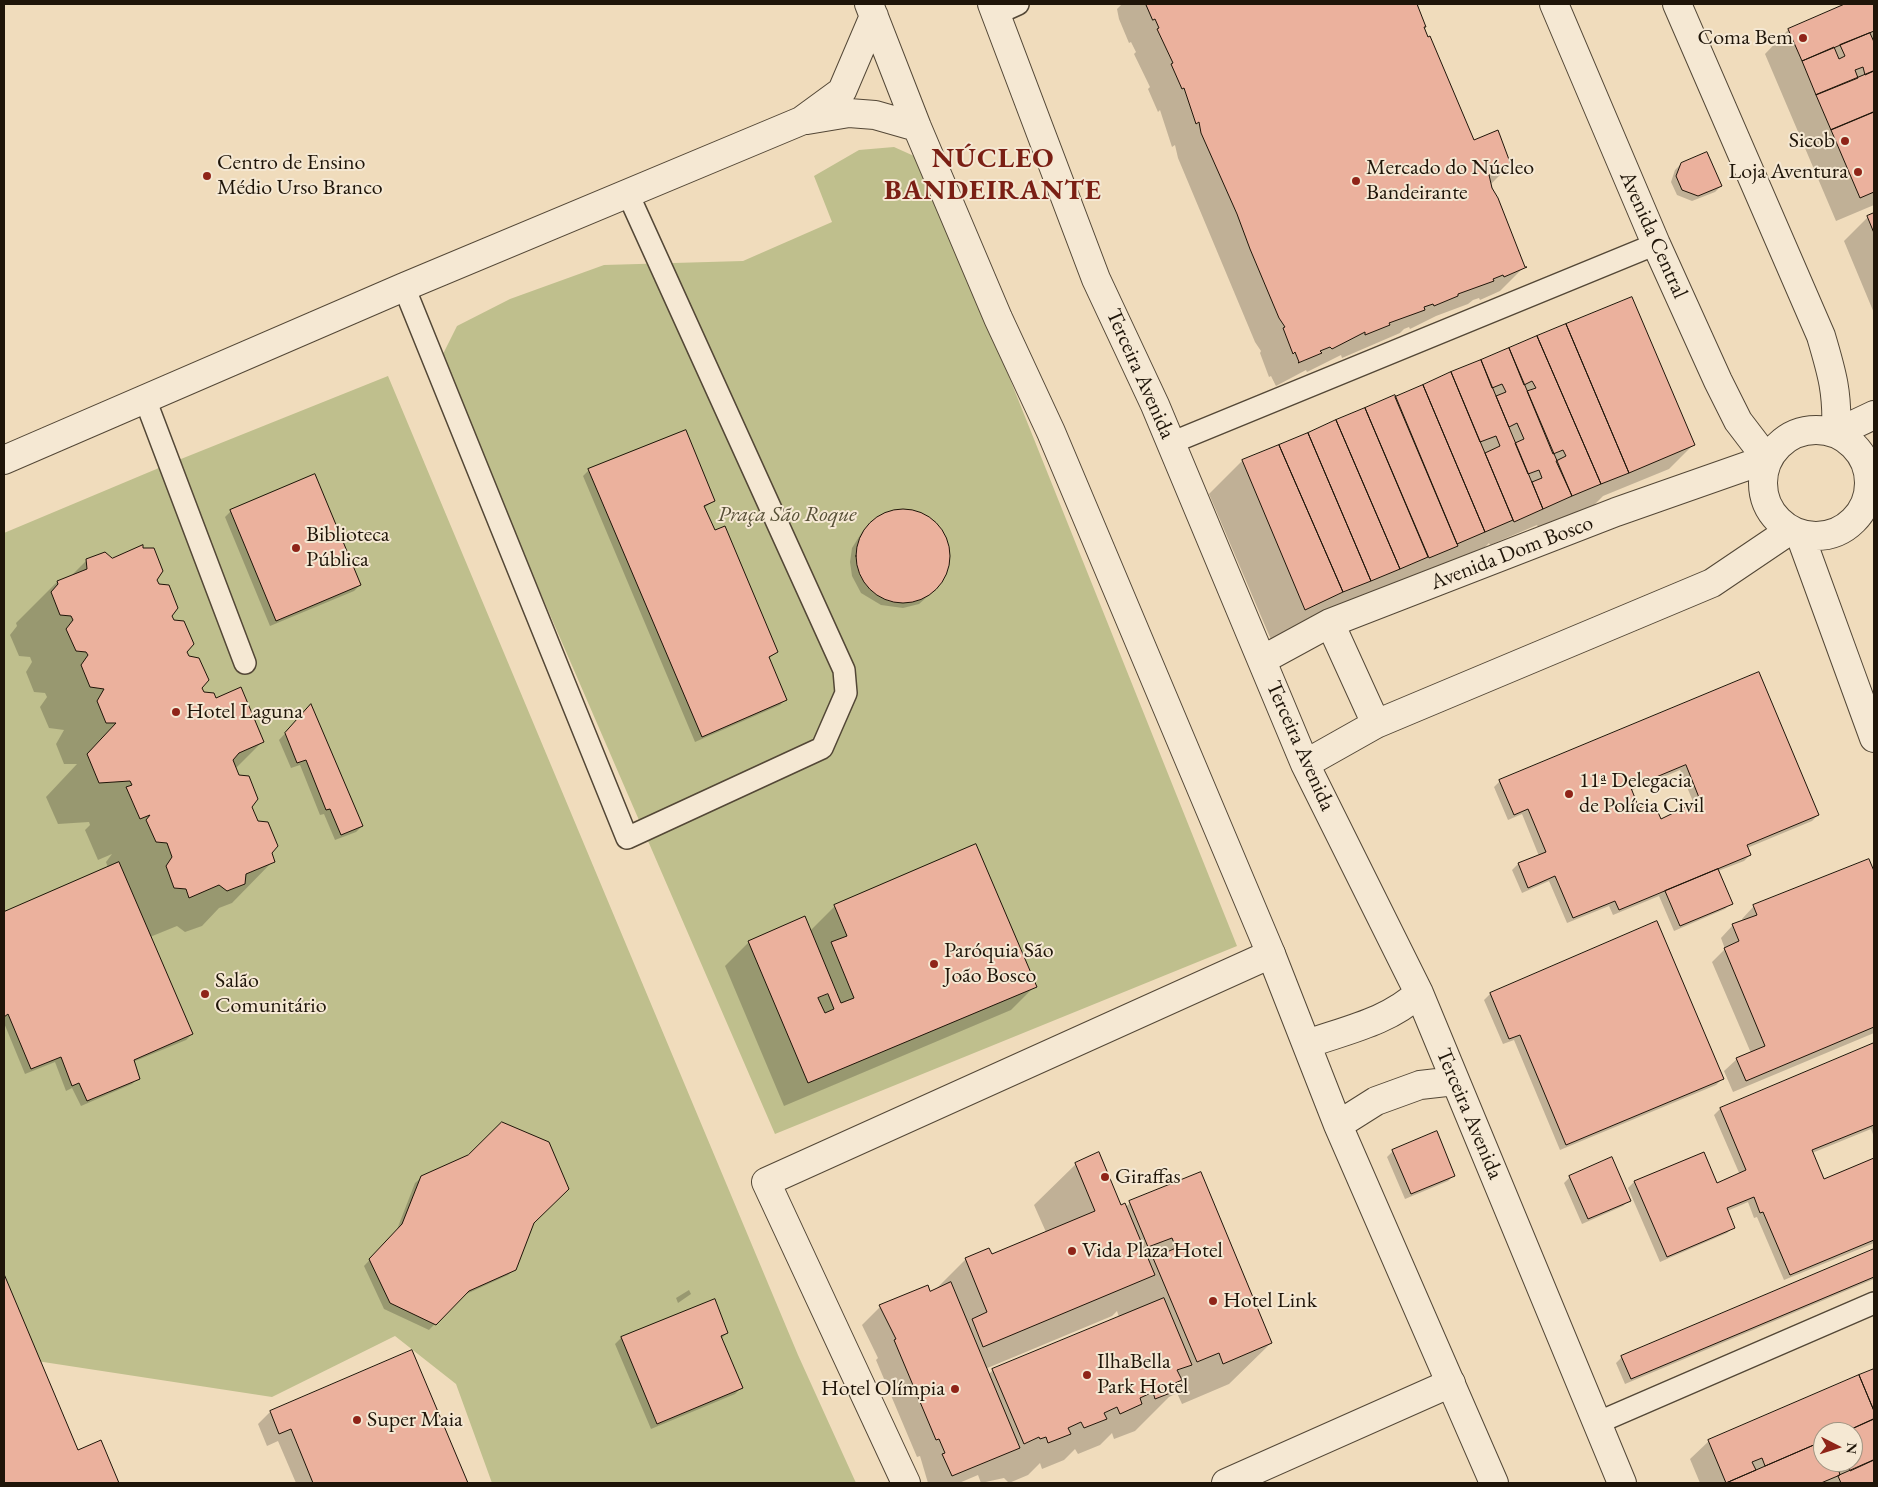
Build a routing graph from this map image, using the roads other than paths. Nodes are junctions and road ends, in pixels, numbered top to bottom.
1 (1554, 4) edge
2 (1677, 4) edge
3 (1002, 7) edge
4 (872, 10) edge
5 (801, 121) junction
6 (917, 126) junction
7 (628, 194) junction
8 (1656, 244) junction
9 (404, 286) junction
10 (144, 399) junction
11 (1874, 415) edge
12 (1836, 433) junction
13 (1171, 443) junction
14 (1767, 459) junction
15 (4, 460) edge
16 (1869, 508) edge
17 (1795, 533) junction
18 (1330, 623) junction
19 (1262, 660) junction
20 (245, 663) dead end
21 (1376, 724) junction
22 (1874, 738) edge
23 (1305, 764) junction
24 (1271, 954) junction
25 (1418, 992) junction
26 (1307, 1044) junction
27 (1455, 1081) junction
28 (1338, 1125) junction
29 (1874, 1303) edge
30 (1451, 1383) junction
31 (1597, 1423) junction
32 (906, 1483) edge
33 (1226, 1483) edge
34 (1494, 1483) edge
35 (1622, 1483) edge

1 - 8 street, Avenida Central
2 - 12 street
3 - 13 street, Terceira Avenida
4 - 5 street
4 - 6 street
5 - 6 street
5 - 7 street
6 - 24 street
7 - 9 street
7 - 9 lane
8 - 13 lane
8 - 14 street, Avenida Central
9 - 10 street
10 - 15 street
10 - 20 lane
11 - 12 street
12 - 14 street
12 - 16 street
13 - 19 street, Terceira Avenida
14 - 17 street
14 - 18 street, Avenida Dom Bosco
16 - 17 street
17 - 21 street
17 - 22 street
18 - 19 street, Avenida Dom Bosco
18 - 21 street
19 - 23 street, Terceira Avenida
21 - 23 street
23 - 25 street, Terceira Avenida
24 - 26 street
24 - 32 street
25 - 26 street
25 - 27 street, Terceira Avenida
26 - 28 street
27 - 28 street
27 - 31 street, Terceira Avenida
28 - 30 street
29 - 31 lane
30 - 33 street
30 - 34 street
31 - 35 street, Terceira Avenida

